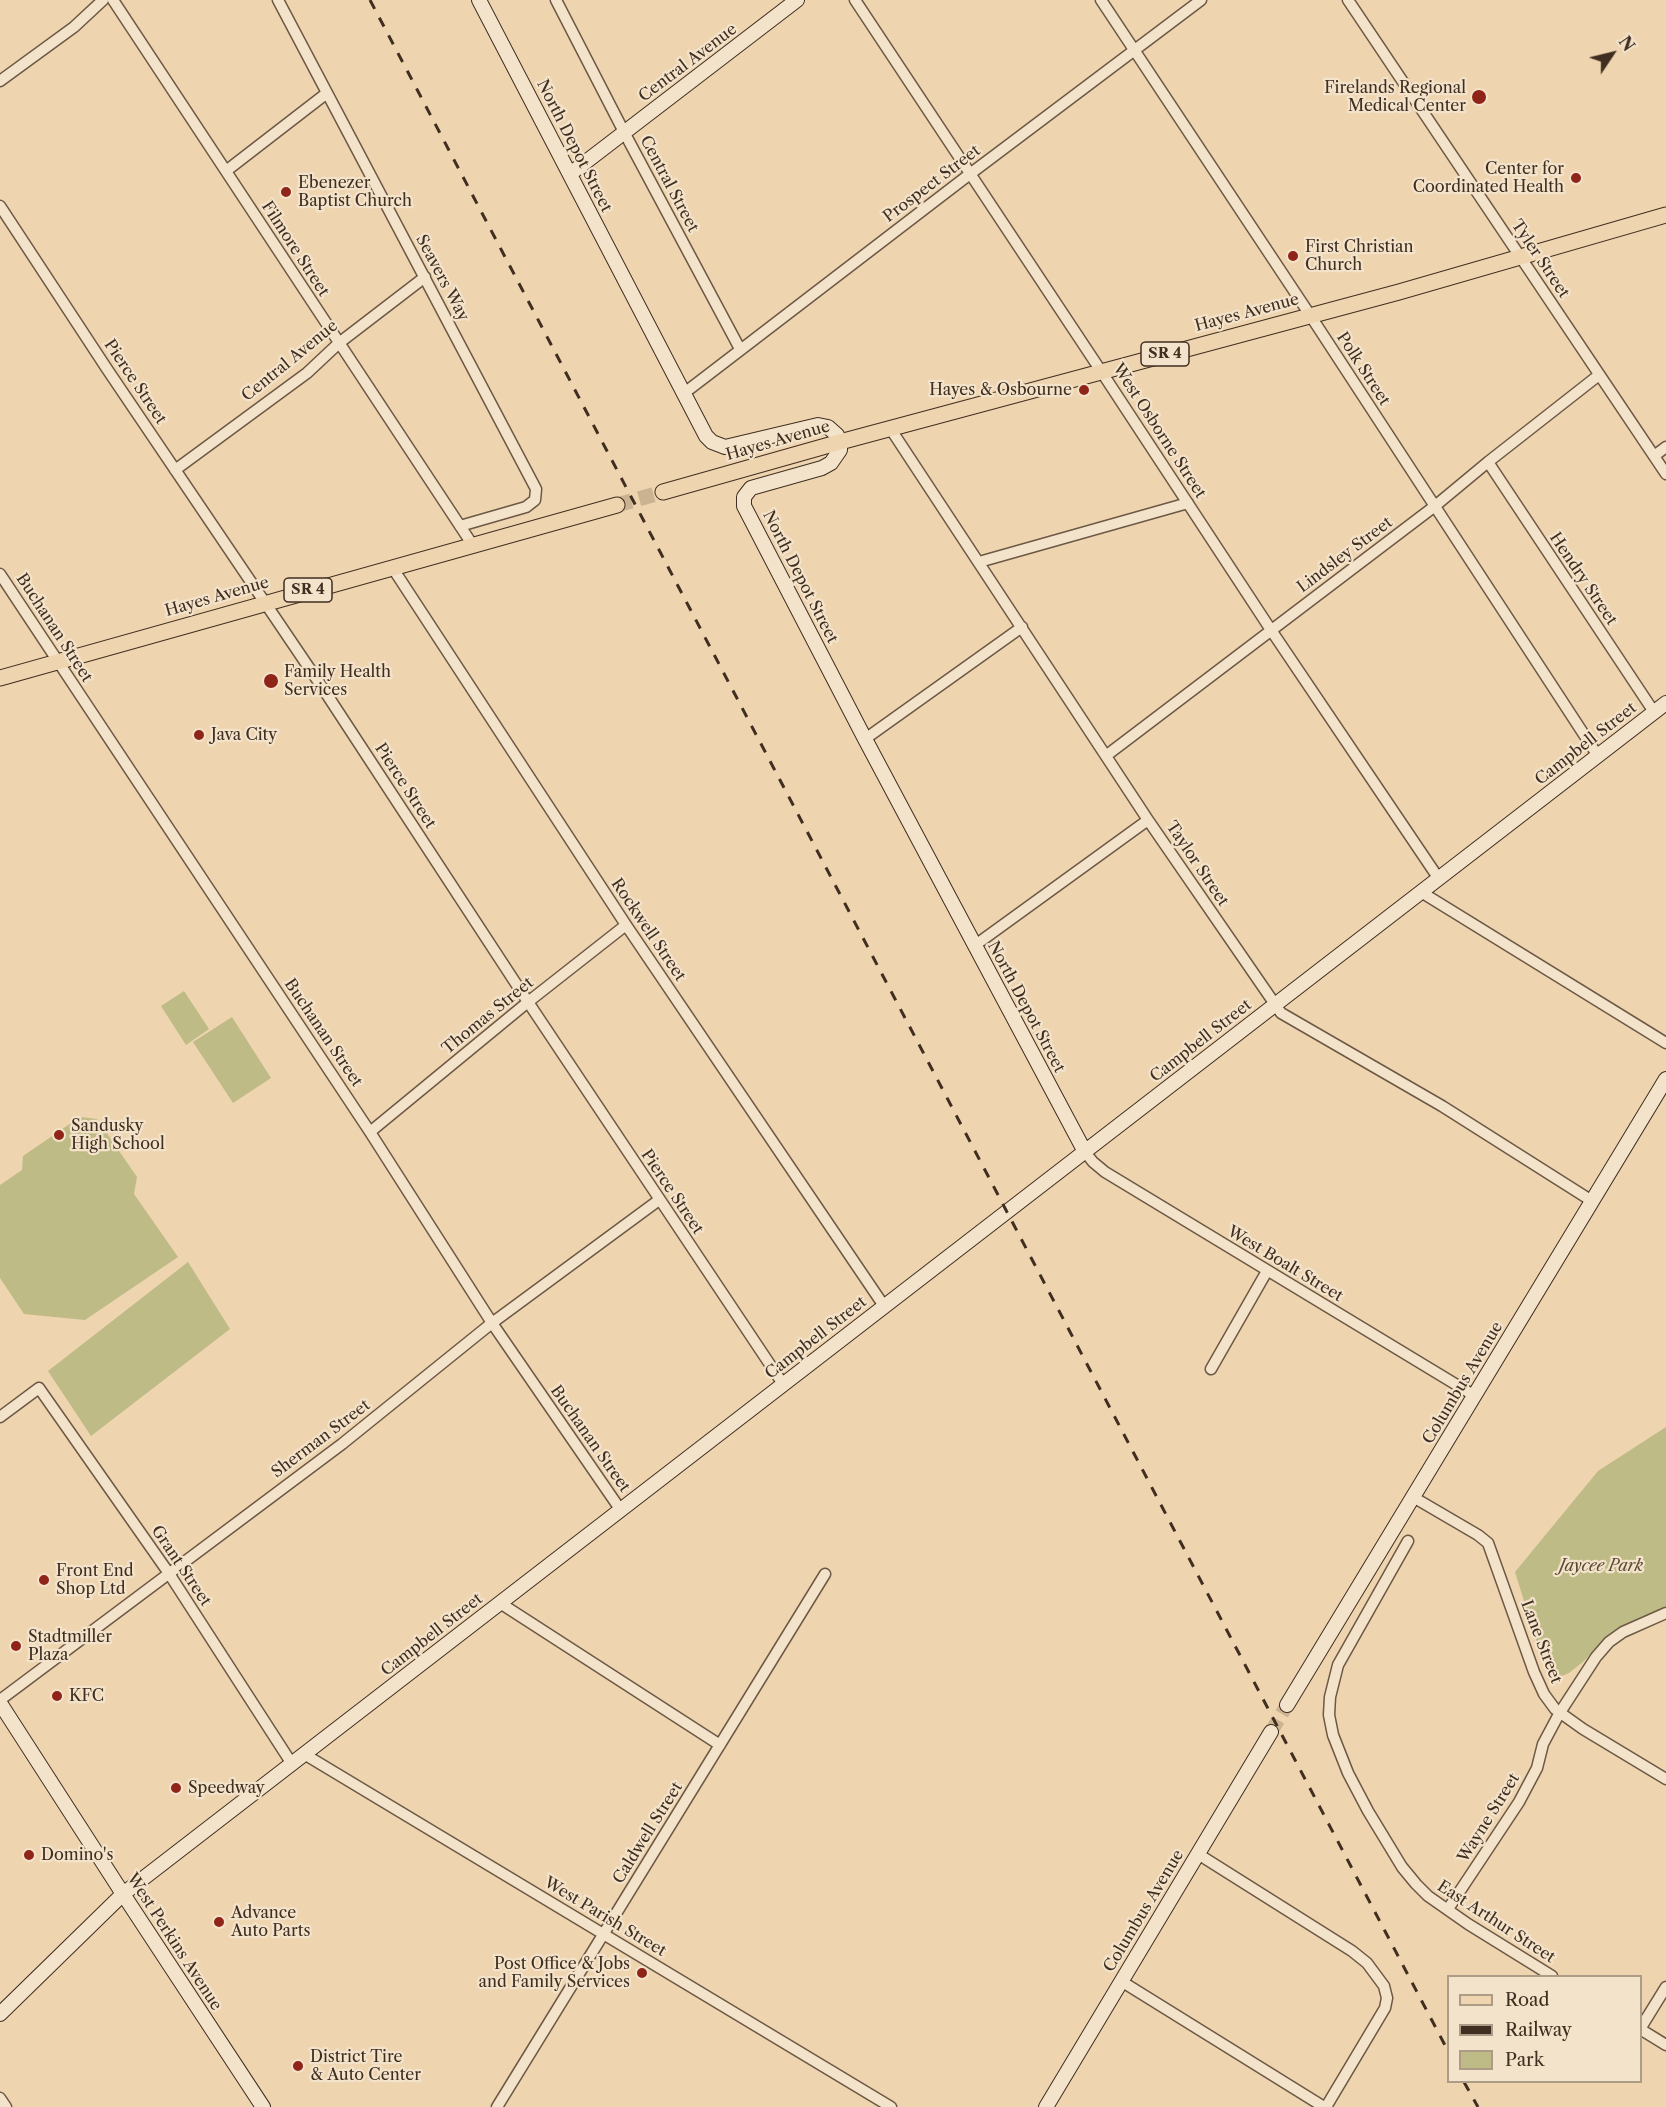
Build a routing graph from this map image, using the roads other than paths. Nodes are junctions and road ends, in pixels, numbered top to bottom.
1 (104, 0) edge
2 (113, 0) edge
3 (278, 0) edge
4 (479, 0) edge
5 (556, 0) edge
6 (797, 0) edge
7 (855, 0) edge
8 (1101, 0) edge
9 (1201, 0) edge
10 (1348, 0) edge
11 (1135, 51) junction
12 (0, 81) edge
13 (327, 93) junction
14 (624, 132) junction
15 (226, 171) junction
16 (570, 174) junction
17 (970, 174) junction
18 (1, 211) edge
19 (1666, 215) edge
20 (1520, 256) junction
21 (425, 277) junction
22 (1310, 315) junction
23 (339, 344) junction
24 (740, 349) junction
25 (1101, 371) junction
26 (1599, 375) junction
27 (683, 393) junction
28 (890, 428) junction
29 (840, 442) junction
30 (1666, 447) edge
31 (1654, 456) junction
32 (1488, 462) junction
33 (176, 470) junction
34 (1666, 474) edge
35 (663, 492) tunnel mouth
36 (1188, 503) junction
37 (617, 505) tunnel mouth
38 (1435, 506) junction
39 (460, 526) junction
40 (472, 544) junction
41 (979, 562) junction
42 (392, 567) junction
43 (0, 574) edge
44 (264, 603) junction
45 (1022, 627) junction
46 (1271, 630) junction
47 (58, 662) junction
48 (0, 678) edge
49 (1666, 703) edge
50 (1654, 712) junction
51 (865, 739) junction
52 (1107, 755) junction
53 (1598, 756) junction
54 (1148, 820) junction
55 (1439, 879) junction
56 (1421, 892) junction
57 (626, 925) junction
58 (974, 946) junction
59 (528, 1002) junction
60 (1275, 1005) junction
61 (1666, 1043) edge
62 (1666, 1079) edge
63 (370, 1132) junction
64 (1085, 1152) junction
65 (659, 1200) junction
66 (1592, 1201) junction
67 (1267, 1271) junction
68 (884, 1306) junction
69 (492, 1323) junction
70 (1211, 1369) dead end
71 (783, 1384) junction
72 (1475, 1396) junction
73 (0, 1416) edge
74 (1413, 1497) junction
75 (620, 1509) junction
76 (1408, 1541) dead end
77 (168, 1572) junction
78 (825, 1574) dead end
79 (500, 1603) junction
80 (1666, 1613) edge
81 (0, 1702) edge
82 (1287, 1705) tunnel mouth
83 (1559, 1714) junction
84 (1271, 1732) tunnel mouth
85 (720, 1745) junction
86 (304, 1754) junction
87 (292, 1764) junction
88 (1666, 1779) edge
89 (1198, 1854) junction
90 (123, 1894) junction
91 (1448, 1909) junction
92 (604, 1934) junction
93 (1549, 1975) edge
94 (1121, 1981) junction
95 (1666, 1987) edge
96 (0, 2014) edge
97 (1642, 2027) edge
98 (1642, 2030) edge
99 (1666, 2045) edge
100 (0, 2098) edge
101 (6, 2107) edge
102 (263, 2107) edge
103 (497, 2107) edge
104 (891, 2107) edge
105 (1046, 2107) edge
106 (1325, 2107) edge

1 - 12 street
2 - 15 street, Filmore Street
3 - 13 street, Seavers Way
4 - 16 street, North Depot Street
5 - 14 street, Central Street
6 - 14 street, Central Avenue
7 - 17 street, West Osborne Street
8 - 11 street, Polk Street
9 - 11 street, Prospect Street
10 - 20 street, Tyler Street
11 - 17 street, Prospect Street
11 - 22 street, Polk Street
13 - 15 street
13 - 21 street, Seavers Way
14 - 16 street, Central Avenue
14 - 24 street, Central Street
15 - 23 street, Filmore Street
16 - 27 street, North Depot Street
17 - 24 street, Prospect Street
17 - 25 street, West Osborne Street
18 - 33 street, Pierce Street
19 - 20 main road, Hayes Avenue / SR 4
20 - 22 main road, Hayes Avenue / SR 4
20 - 26 street, Tyler Street
21 - 23 street, Central Avenue
21 - 39 street, Seavers Way
22 - 25 main road, Hayes Avenue / SR 4
22 - 38 street, Polk Street
23 - 33 street, Central Avenue
23 - 39 street, Filmore Street
24 - 27 street, Prospect Street
25 - 28 main road, Hayes Avenue / SR 4
25 - 36 street, West Osborne Street
26 - 31 street, Tyler Street
26 - 32 street, Lindsley Street
27 - 29 street, North Depot Street
28 - 29 main road, Hayes Avenue / SR 4
28 - 41 street, Taylor Street
29 - 35 main road, Hayes Avenue / SR 4
29 - 51 street, North Depot Street
30 - 31 street
31 - 34 street, Tyler Street
32 - 38 street, Lindsley Street
32 - 50 street, Hendry Street
33 - 44 street, Pierce Street
36 - 41 street
36 - 46 street, West Osborne Street
37 - 40 main road, Hayes Avenue / SR 4
38 - 46 street, Lindsley Street
38 - 53 street, Polk Street
39 - 40 street, Filmore Street
40 - 42 main road, Hayes Avenue / SR 4
41 - 45 street, Taylor Street
42 - 44 main road, Hayes Avenue / SR 4
42 - 57 street, Rockwell Street
43 - 47 street, Buchanan Street
44 - 47 main road, Hayes Avenue / SR 4
44 - 59 street, Pierce Street
45 - 51 street
45 - 52 street, Taylor Street
46 - 52 street, Lindsley Street
46 - 55 street, West Osborne Street
47 - 48 main road, Hayes Avenue / SR 4
47 - 63 street, Buchanan Street
49 - 50 street, Campbell Street
50 - 53 street, Campbell Street
51 - 58 street, North Depot Street
52 - 54 street, Taylor Street
53 - 55 street, Campbell Street
54 - 58 street
54 - 60 street, Taylor Street
55 - 56 street, Campbell Street
56 - 60 street, Campbell Street
56 - 61 street
57 - 59 street, Thomas Street
57 - 68 street, Rockwell Street
58 - 64 street, North Depot Street
59 - 63 street, Thomas Street
59 - 65 street, Pierce Street
60 - 64 street, Campbell Street
60 - 66 street, Taylor Street
62 - 66 street, Columbus Avenue
63 - 69 street, Buchanan Street
64 - 67 street, West Boalt Street
64 - 68 street, Campbell Street
65 - 69 street, Sherman Street
65 - 71 street, Pierce Street
66 - 72 street, Columbus Avenue
67 - 70 street
67 - 72 street, West Boalt Street
68 - 71 street, Campbell Street
69 - 75 street, Buchanan Street
69 - 77 street, Sherman Street
71 - 75 street, Campbell Street
72 - 74 street, Columbus Avenue
73 - 77 street, Grant Street
74 - 82 street, Columbus Avenue
74 - 83 street, Lane Street
75 - 79 street, Campbell Street
76 - 91 street, East Arthur Street
77 - 81 street, Sherman Street
77 - 87 street, Grant Street
78 - 85 street, Caldwell Street
79 - 85 street
79 - 86 street, Campbell Street
80 - 83 street, Wayne Street
81 - 90 street, West Perkins Avenue
83 - 88 street, Lane Street
83 - 91 street, Wayne Street
84 - 89 street, Columbus Avenue
85 - 92 street, Caldwell Street
86 - 87 street, Campbell Street
86 - 92 street, West Parish Street
87 - 90 street, Campbell Street
89 - 94 street, Columbus Avenue
89 - 106 street
90 - 96 street, Campbell Street
90 - 102 street, West Perkins Avenue
91 - 93 street, East Arthur Street
92 - 103 street, Caldwell Street
92 - 104 street, West Parish Street
94 - 105 street, Columbus Avenue
94 - 106 street
95 - 97 street
98 - 99 street
100 - 101 street

